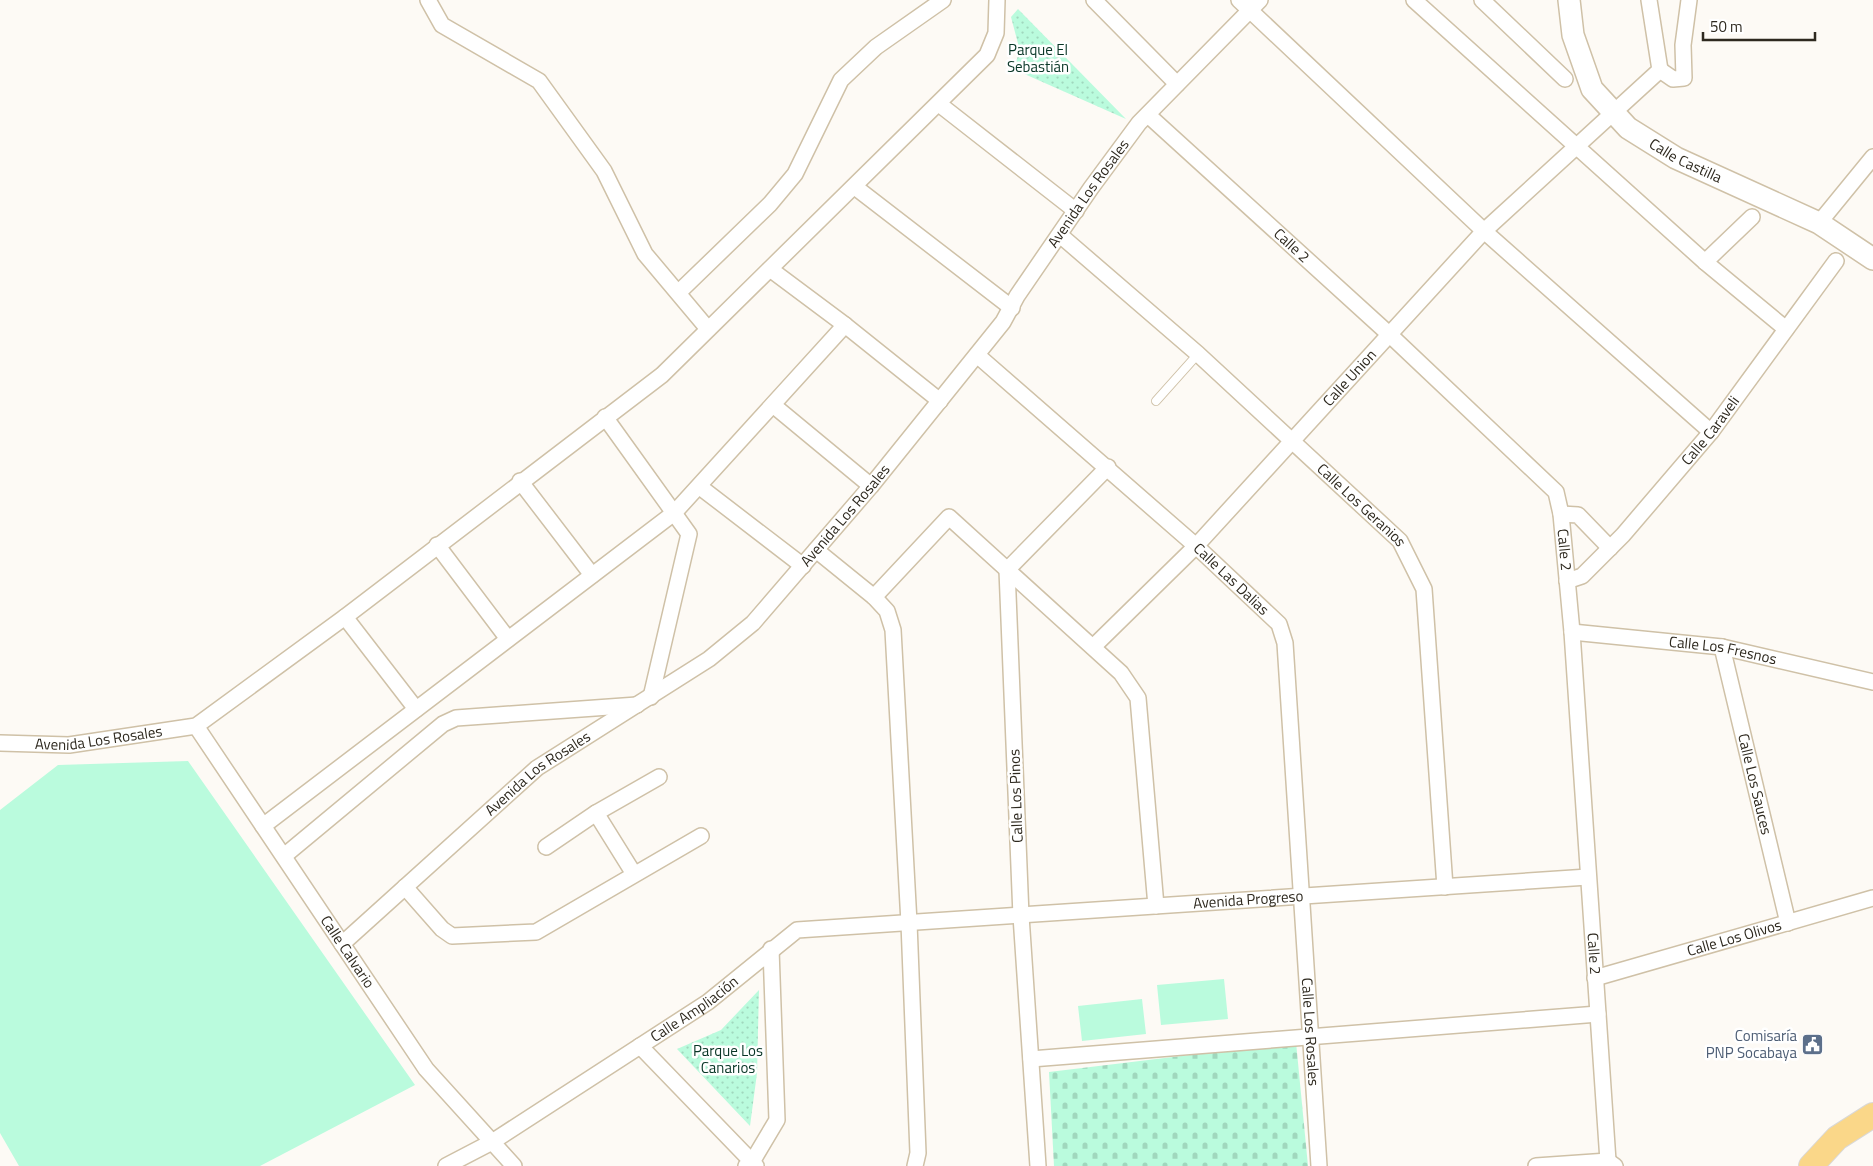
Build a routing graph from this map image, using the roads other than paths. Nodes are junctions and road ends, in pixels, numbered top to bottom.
1 (428, 0) edge
2 (942, 0) edge
3 (998, 0) edge
4 (1094, 0) edge
5 (1239, 0) edge
6 (1260, 0) edge
7 (1414, 0) edge
8 (1482, 0) edge
9 (1568, 0) edge
10 (1649, 0) edge
11 (1689, 0) edge
12 (1250, 12) junction
13 (1660, 70) junction
14 (1564, 79) dead end
15 (1177, 84) junction
16 (939, 104) junction
17 (1612, 112) junction
18 (1148, 115) junction
19 (1575, 145) junction
20 (1873, 157) edge
21 (855, 187) junction
22 (1076, 211) junction
23 (1752, 218) dead end
24 (1819, 223) junction
25 (1484, 231) junction
26 (1060, 235) junction
27 (1873, 259) edge
28 (1836, 261) dead end
29 (1705, 262) junction
30 (770, 270) junction
31 (679, 292) junction
32 (1012, 308) junction
33 (845, 324) junction
34 (708, 329) junction
35 (1786, 329) junction
36 (1390, 335) junction
37 (1198, 354) junction
38 (977, 355) junction
39 (940, 401) junction
40 (1156, 401) dead end
41 (773, 405) junction
42 (605, 417) junction
43 (1711, 432) junction
44 (1291, 442) junction
45 (1108, 468) junction
46 (520, 481) junction
47 (872, 486) junction
48 (700, 487) junction
49 (674, 513) junction
50 (1561, 514) junction
51 (437, 545) junction
52 (1196, 546) junction
53 (1610, 548) junction
54 (816, 550) junction
55 (803, 566) junction
56 (1007, 570) junction
57 (592, 574) junction
58 (1567, 581) junction
59 (874, 597) junction
60 (345, 616) junction
61 (1572, 632) junction
62 (508, 639) junction
63 (1093, 647) junction
64 (1722, 647) junction
65 (1873, 682) edge
66 (645, 701) junction
67 (416, 708) junction
68 (196, 726) junction
69 (0, 743) edge
70 (659, 777) dead end
71 (596, 813) junction
72 (263, 826) junction
73 (701, 836) dead end
74 (546, 848) dead end
75 (284, 856) junction
76 (634, 874) junction
77 (1588, 877) junction
78 (405, 887) junction
79 (1445, 887) junction
80 (1301, 896) junction
81 (1873, 898) edge
82 (1156, 906) junction
83 (1021, 916) junction
84 (910, 923) junction
85 (1788, 923) junction
86 (342, 944) junction
87 (771, 950) junction
88 (1595, 978) junction
89 (1598, 1014) junction
90 (1311, 1037) junction
91 (640, 1046) junction
92 (1031, 1059) junction
93 (1873, 1116) edge
94 (492, 1142) junction
95 (1611, 1164) edge
96 (751, 1165) edge
97 (446, 1166) edge
98 (514, 1166) edge
99 (914, 1166) edge
100 (1038, 1166) edge
101 (1319, 1166) edge
102 (1536, 1166) edge
103 (1811, 1166) edge

1 - 31 street
2 - 31 street
3 - 16 street
4 - 15 street
5 - 12 street
6 - 12 street, Avenida Los Rosales
7 - 19 street
8 - 14 street
9 - 17 street, Calle Castilla
10 - 13 street
11 - 13 street
12 - 15 street, Avenida Los Rosales
12 - 25 street
13 - 17 street, Calle Union
15 - 18 street, Avenida Los Rosales
16 - 21 street
16 - 22 street
17 - 19 street, Calle Union
17 - 24 street, Calle Castilla
18 - 22 street, Avenida Los Rosales
18 - 36 street, Calle 2
19 - 25 street, Calle Union
19 - 29 street
20 - 24 street
21 - 30 street
21 - 32 street
22 - 26 street, Avenida Los Rosales
23 - 29 street
24 - 27 street, Calle Castilla
25 - 36 street, Calle Union
25 - 43 street
26 - 32 street, Avenida Los Rosales
26 - 37 street, Calle Los Geranios
28 - 35 street, Calle Caraveli
29 - 35 street
30 - 33 street
30 - 34 street
31 - 34 street
32 - 38 street, Avenida Los Rosales
33 - 39 street
33 - 41 street
34 - 42 street
35 - 43 street, Calle Caraveli
36 - 44 street, Calle Union
36 - 50 street, Calle 2
37 - 40 lane
37 - 44 street, Calle Los Geranios
38 - 39 street, Avenida Los Rosales
38 - 45 street, Calle Las Dalias
39 - 47 street, Avenida Los Rosales
41 - 47 street
41 - 48 street
42 - 46 street
42 - 49 street
43 - 53 street, Calle Caraveli
44 - 52 street, Calle Union
44 - 79 street, Calle Los Geranios
45 - 52 street, Calle Las Dalias
45 - 56 street
46 - 51 street
46 - 57 street
47 - 54 street, Avenida Los Rosales
48 - 49 street
48 - 55 street
49 - 57 street
49 - 66 street
50 - 53 street
50 - 58 street, Calle 2
51 - 60 street
51 - 62 street
52 - 63 street, Calle Union
52 - 80 street, Calle Las Dalias
53 - 58 street, Calle Caraveli
54 - 55 street, Avenida Los Rosales
54 - 59 street
55 - 66 street, Avenida Los Rosales
56 - 59 street
56 - 63 street
56 - 83 street, Calle Los Pinos
57 - 62 street
58 - 61 street, Calle 2
59 - 84 street
60 - 67 street
60 - 68 street
61 - 64 street, Calle Los Fresnos
61 - 77 street, Calle 2
62 - 67 street
63 - 82 street
64 - 65 street, Calle Los Fresnos
64 - 85 street, Calle Los Sauces
66 - 75 street
66 - 78 street, Avenida Los Rosales
67 - 72 street
68 - 69 street, Avenida Los Rosales
68 - 72 street, Calle Calvario
70 - 71 street
71 - 74 street
71 - 76 street
72 - 75 street, Calle Calvario
73 - 76 street
75 - 86 street, Calle Calvario
76 - 78 street
77 - 79 street, Avenida Progreso
77 - 88 street, Calle 2
78 - 86 street, Avenida Los Rosales
79 - 80 street, Avenida Progreso
80 - 82 street, Avenida Progreso
80 - 90 street, Calle Los Rosales
81 - 85 street, Calle Los Olivos
82 - 83 street, Avenida Progreso
83 - 84 street, Avenida Progreso
83 - 92 street, Calle Los Pinos
84 - 87 street, Calle Ampliación
84 - 99 street
85 - 88 street, Calle Los Olivos
86 - 94 street, Calle Calvario
87 - 91 street, Calle Ampliación
87 - 96 street
88 - 89 street, Calle 2
89 - 90 street
89 - 95 street, Calle 2
90 - 92 street
90 - 101 street, Calle Los Rosales
91 - 94 street, Calle Ampliación
91 - 96 street
92 - 100 street, Calle Los Pinos
93 - 103 main road
94 - 97 street, Calle Ampliación
94 - 98 street, Calle Calvario
95 - 102 street

